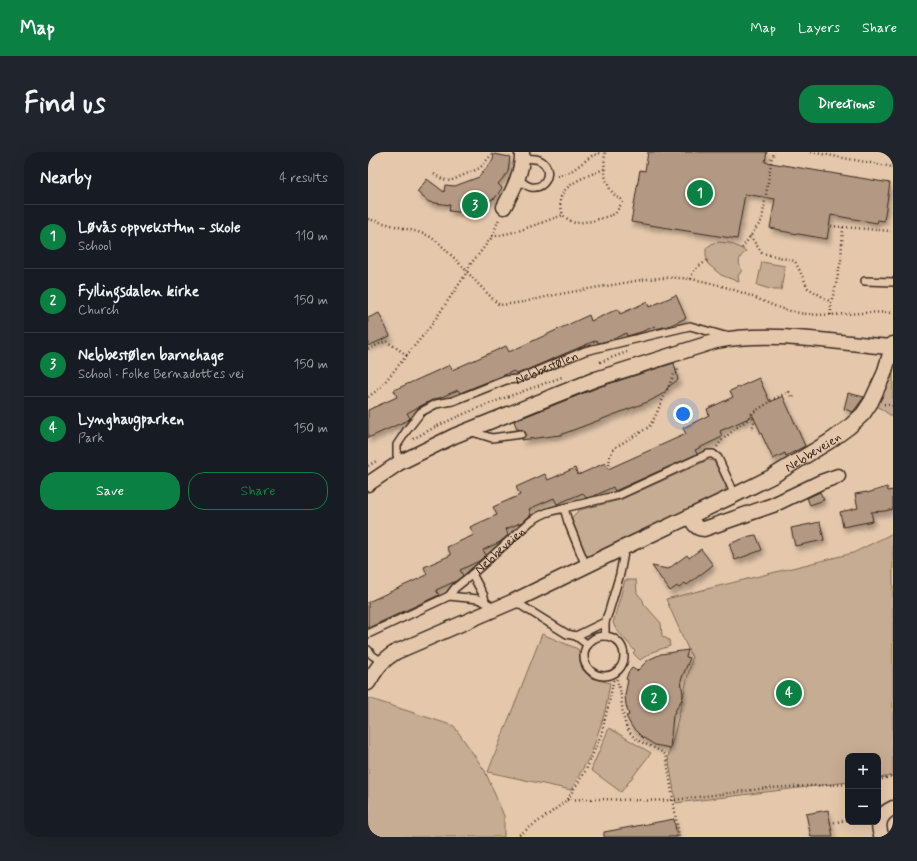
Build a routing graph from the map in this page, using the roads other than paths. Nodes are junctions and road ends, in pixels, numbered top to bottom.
1 (522, 155) edge
2 (518, 179) junction
3 (504, 207) road end
4 (865, 281) dead end
5 (893, 282) edge
6 (731, 338) junction
7 (893, 346) edge
8 (467, 430) junction
9 (521, 434) dead end
10 (399, 463) junction
11 (838, 476) dead end
12 (368, 484) edge
13 (734, 495) junction
14 (564, 508) junction
15 (690, 516) junction
16 (625, 546) junction
17 (586, 566) junction
18 (472, 574) junction
19 (449, 596) junction
20 (514, 601) junction
21 (490, 605) junction
22 (604, 622) junction
23 (368, 634) edge
24 (576, 636) junction
25 (605, 636) junction
26 (588, 645) junction
27 (368, 650) edge
28 (382, 662) junction
29 (368, 683) edge
30 (893, 808) edge
31 (882, 837) edge

1 - 2 street
1 - 2 lane
2 - 3 street
4 - 5 lane
6 - 7 street, Nebbestølen
6 - 8 street, Nebbestølen
6 - 10 lane, Nebbestølen
7 - 13 street, Nebbeveien
8 - 9 lane
8 - 10 street, Nebbestølen
10 - 12 street, Nebbestølen
11 - 15 street, Nebbeveien
13 - 14 lane, Nebbeveien
13 - 15 street, Nebbeveien
14 - 17 lane
14 - 18 lane, Nebbeveien
15 - 16 street, Nebbeveien
16 - 17 street, Nebbeveien
16 - 22 lane
17 - 20 street, Nebbeveien
18 - 19 lane, Nebbeveien
18 - 21 lane
19 - 21 lane
19 - 23 lane, Nebbeveien
20 - 21 street, Nebbeveien
20 - 24 lane
21 - 28 street, Nebbeveien
22 - 24 lane
22 - 25 lane
24 - 26 lane
25 - 26 lane
25 - 26 lane
27 - 28 lane
28 - 29 street, Nebbeveien
30 - 31 street

